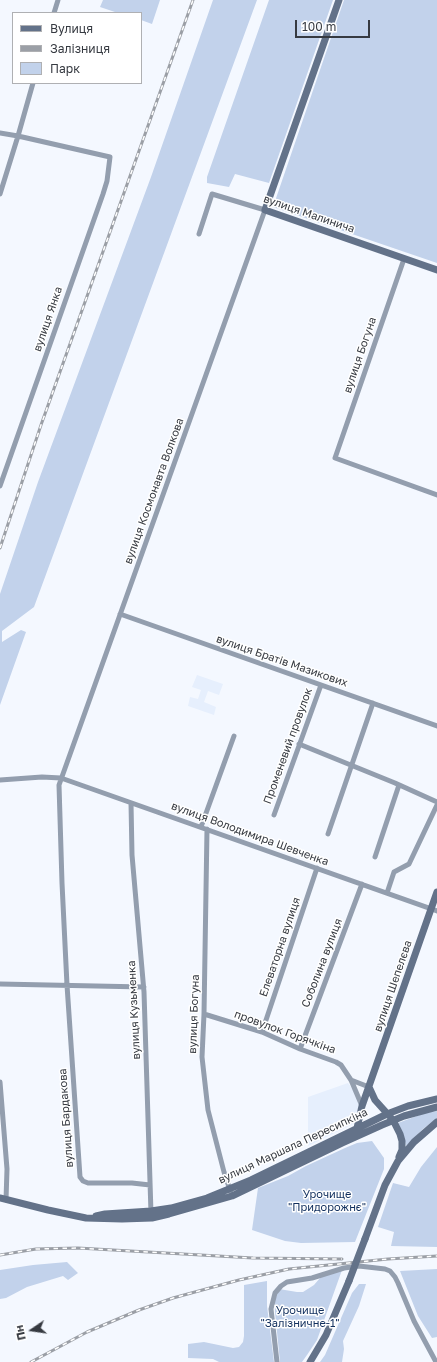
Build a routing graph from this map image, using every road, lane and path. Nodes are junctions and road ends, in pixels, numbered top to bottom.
1 (58, 0) edge
2 (339, 0) edge
3 (54, 12) edge
4 (33, 84) edge
5 (0, 133) edge
6 (18, 136) junction
7 (0, 194) edge
8 (265, 210) junction
9 (199, 234) dead end
10 (404, 259) junction
11 (437, 270) edge
12 (0, 486) edge
13 (437, 495) edge
14 (120, 614) junction
15 (320, 685) junction
16 (373, 703) junction
17 (437, 726) edge
18 (234, 736) dead end
19 (299, 744) junction
20 (351, 765) junction
21 (61, 778) junction
22 (0, 780) edge
23 (399, 785) junction
24 (131, 802) junction
25 (437, 802) edge
26 (437, 805) edge
27 (274, 815) dead end
28 (201, 827) junction
29 (207, 829) junction
30 (328, 834) dead end
31 (375, 857) dead end
32 (317, 868) junction
33 (362, 884) junction
34 (437, 892) edge
35 (387, 893) junction
36 (434, 910) edge
37 (0, 984) edge
38 (67, 985) junction
39 (144, 987) junction
40 (204, 1014) junction
41 (262, 1032) junction
42 (300, 1049) junction
43 (351, 1080) junction
44 (0, 1082) edge
45 (369, 1087) junction
46 (437, 1099) edge
47 (362, 1106) junction
48 (437, 1107) edge
49 (387, 1114) junction
50 (392, 1120) junction
51 (437, 1122) edge
52 (382, 1125) junction
53 (357, 1128) junction
54 (400, 1134) junction
55 (398, 1161) junction
56 (150, 1185) junction
57 (231, 1193) junction
58 (3, 1199) edge
59 (152, 1214) junction
60 (277, 1362) edge
61 (310, 1362) edge
62 (436, 1362) edge

1 - 3 street
2 - 8 main road
4 - 6 street
5 - 6 street
6 - 7 street
6 - 12 street, вулиця Янка
8 - 9 street, вулиця Малинича
8 - 10 main road, вулиця Малинича
8 - 14 street, вулиця Космонавта Волкова
10 - 11 main road, вулиця Малинича
10 - 13 street, вулиця Богуна
14 - 15 street, вулиця Братів Мазикових
14 - 21 street, вулиця Космонавта Волкова
15 - 16 street, вулиця Братів Мазикових
15 - 19 street, Променевий провулок
16 - 17 street, вулиця Братів Мазикових
16 - 20 street
18 - 28 street
19 - 20 street
19 - 27 street, Променевий провулок
20 - 23 street
20 - 30 street
21 - 22 street, вулиця Володимира Шевченка
21 - 24 street, вулиця Володимира Шевченка
21 - 38 street, вулиця Бардакова
23 - 25 street
23 - 31 street
24 - 28 street, вулиця Володимира Шевченка
24 - 39 street, вулиця Кузьменка
26 - 35 street
28 - 29 street, вулиця Володимира Шевченка
29 - 32 street, вулиця Володимира Шевченка
29 - 40 street, вулиця Богуна
32 - 33 street, вулиця Володимира Шевченка
32 - 41 street, Елеваторна вулиця
33 - 35 street, вулиця Володимира Шевченка
33 - 42 street, Соболина вулиця
34 - 36 main road, вулиця Шепелєва
35 - 36 street, вулиця Володимира Шевченка
36 - 45 main road, вулиця Шепелєва
37 - 38 street
38 - 39 street
38 - 56 street, вулиця Бардакова
39 - 56 street, вулиця Кузьменка
40 - 41 street, провулок Горячкіна
40 - 57 street, вулиця Богуна
41 - 42 street, провулок Горячкіна
42 - 43 street, провулок Горячкіна
43 - 45 street
43 - 47 street, провулок Горячкіна
44 - 58 street
45 - 47 main road, вулиця Шепелєва
45 - 49 main road
46 - 49 main road, вулиця Маршала Пересипкіна
47 - 53 main road, вулиця Шепелєва
48 - 50 main road
49 - 50 main road
49 - 53 main road, вулиця Маршала Пересипкіна
50 - 52 main road, вулиця Маршала Пересипкіна
50 - 54 main road
51 - 55 main road
52 - 54 main road
52 - 57 main road, вулиця Маршала Пересипкіна
53 - 57 main road, вулиця Маршала Пересипкіна
54 - 55 main road
55 - 61 main road, bridge
56 - 59 street, вулиця Кузьменка
57 - 59 main road, вулиця Маршала Пересипкіна
58 - 59 main road, вулиця Маршала Пересипкіна
60 - 62 street

